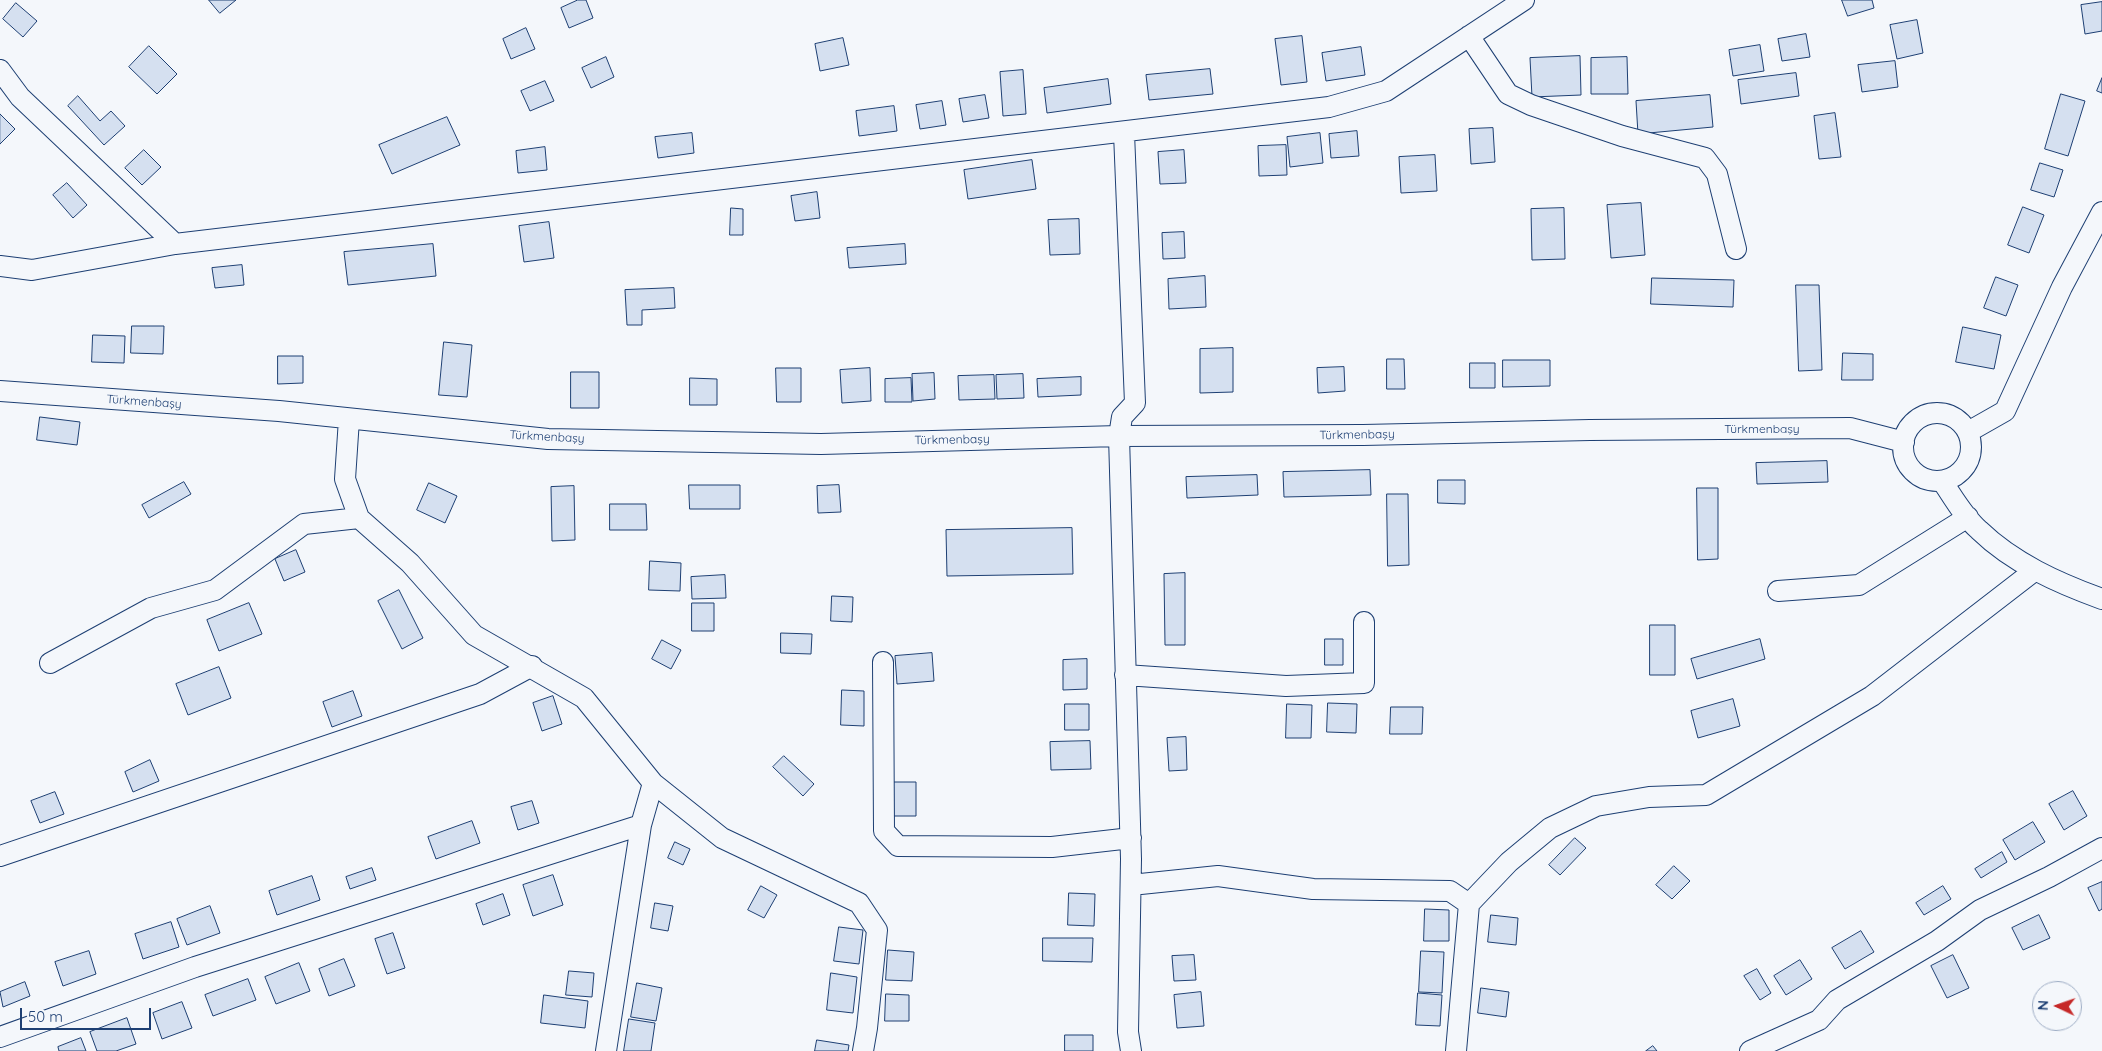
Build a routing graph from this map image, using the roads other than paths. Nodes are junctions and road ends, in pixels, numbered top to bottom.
1 (1524, 0) edge
2 (1469, 36) junction
3 (0, 70) edge
4 (1124, 133) junction
5 (2102, 212) edge
6 (175, 244) junction
7 (1736, 249) dead end
8 (0, 266) edge
9 (0, 391) edge
10 (349, 419) junction
11 (1968, 432) junction
12 (1119, 436) junction
13 (1904, 442) junction
14 (1942, 481) junction
15 (1968, 517) junction
16 (359, 518) junction
17 (2034, 571) junction
18 (1778, 591) dead end
19 (2102, 599) edge
20 (1364, 622) dead end
21 (884, 662) dead end
22 (50, 663) dead end
23 (532, 666) junction
24 (1125, 675) junction
25 (653, 784) junction
26 (641, 826) junction
27 (1131, 838) junction
28 (2102, 848) edge
29 (0, 856) edge
30 (1131, 885) junction
31 (1469, 904) junction
32 (0, 1037) edge
33 (606, 1051) edge
34 (863, 1051) edge
35 (1130, 1051) edge
36 (1456, 1051) edge
37 (1750, 1051) edge

1 - 2 street
2 - 4 street
2 - 7 street
3 - 6 street
4 - 6 street
4 - 12 street
5 - 11 street
6 - 8 street
9 - 10 street, Türkmenbaşy
10 - 12 street, Türkmenbaşy
10 - 16 street
11 - 13 street
11 - 14 street
12 - 13 street, Türkmenbaşy
12 - 24 street
13 - 14 street
14 - 15 street
15 - 17 street
15 - 18 street
16 - 22 street
16 - 23 street
17 - 19 street
17 - 31 street
20 - 24 street
21 - 27 street
23 - 25 street
23 - 29 street
24 - 27 street
25 - 26 street
25 - 34 street
26 - 32 street
26 - 33 street
27 - 30 street
28 - 37 street
30 - 31 street
30 - 35 street
31 - 36 street

